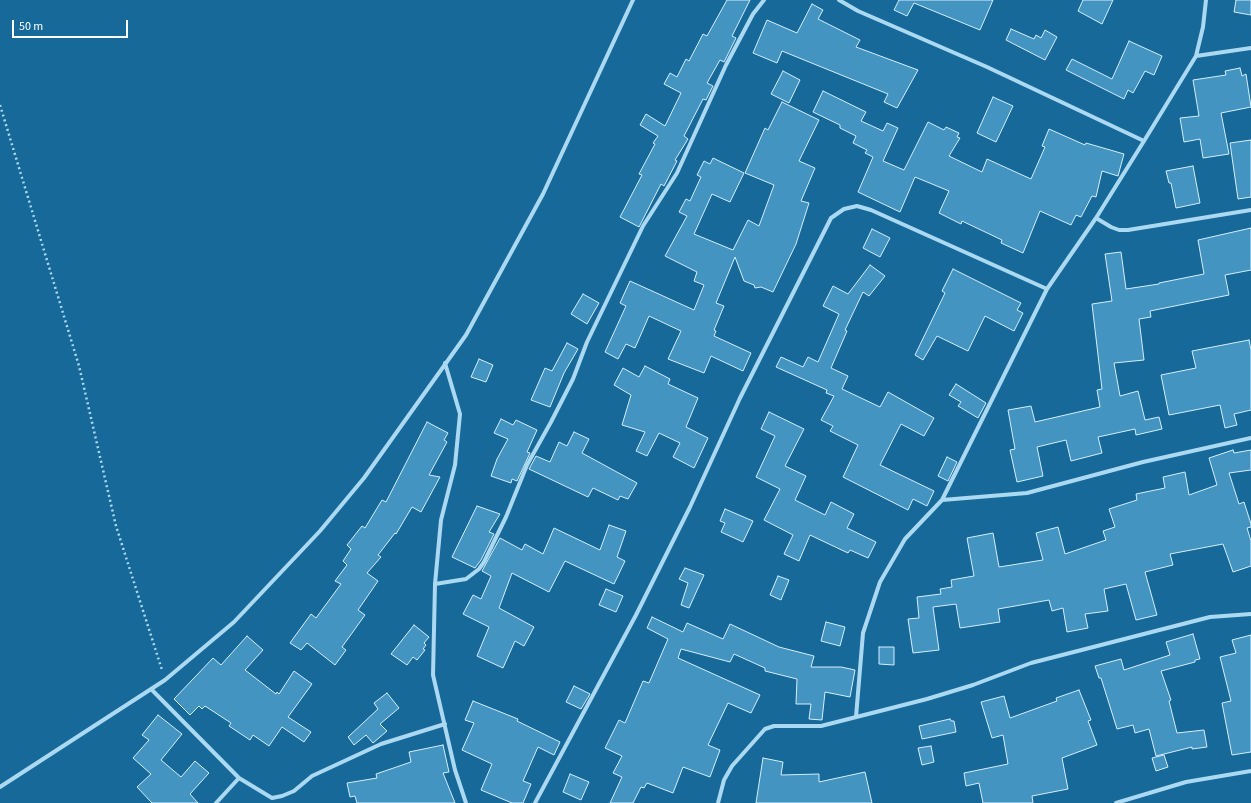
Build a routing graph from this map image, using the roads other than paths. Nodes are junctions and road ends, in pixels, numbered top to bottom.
1 (633, 0) edge
2 (764, 0) edge
3 (839, 0) edge
4 (1206, 0) edge
5 (1251, 48) edge
6 (1196, 56) junction
7 (1144, 141) junction
8 (1251, 210) edge
9 (1096, 218) junction
10 (1047, 289) junction
11 (445, 363) junction
12 (1251, 438) edge
13 (942, 500) junction
14 (435, 584) junction
15 (1251, 614) edge
16 (150, 689) junction
17 (856, 717) junction
18 (445, 724) junction
19 (1251, 771) edge
20 (239, 778) junction
21 (0, 787) edge
22 (216, 803) edge
23 (466, 803) edge
24 (535, 803) edge
25 (718, 803) edge
26 (1116, 803) edge

1 - 11 street
2 - 14 street
3 - 7 street
4 - 6 street
5 - 6 street
6 - 7 street
7 - 9 street
8 - 9 street
9 - 10 street
10 - 13 street
10 - 24 street
11 - 14 street
11 - 16 street
12 - 13 street
13 - 17 street
14 - 18 street
15 - 17 street
16 - 20 street
16 - 21 street
17 - 25 street
18 - 20 street
18 - 23 street
19 - 26 street
20 - 22 street

